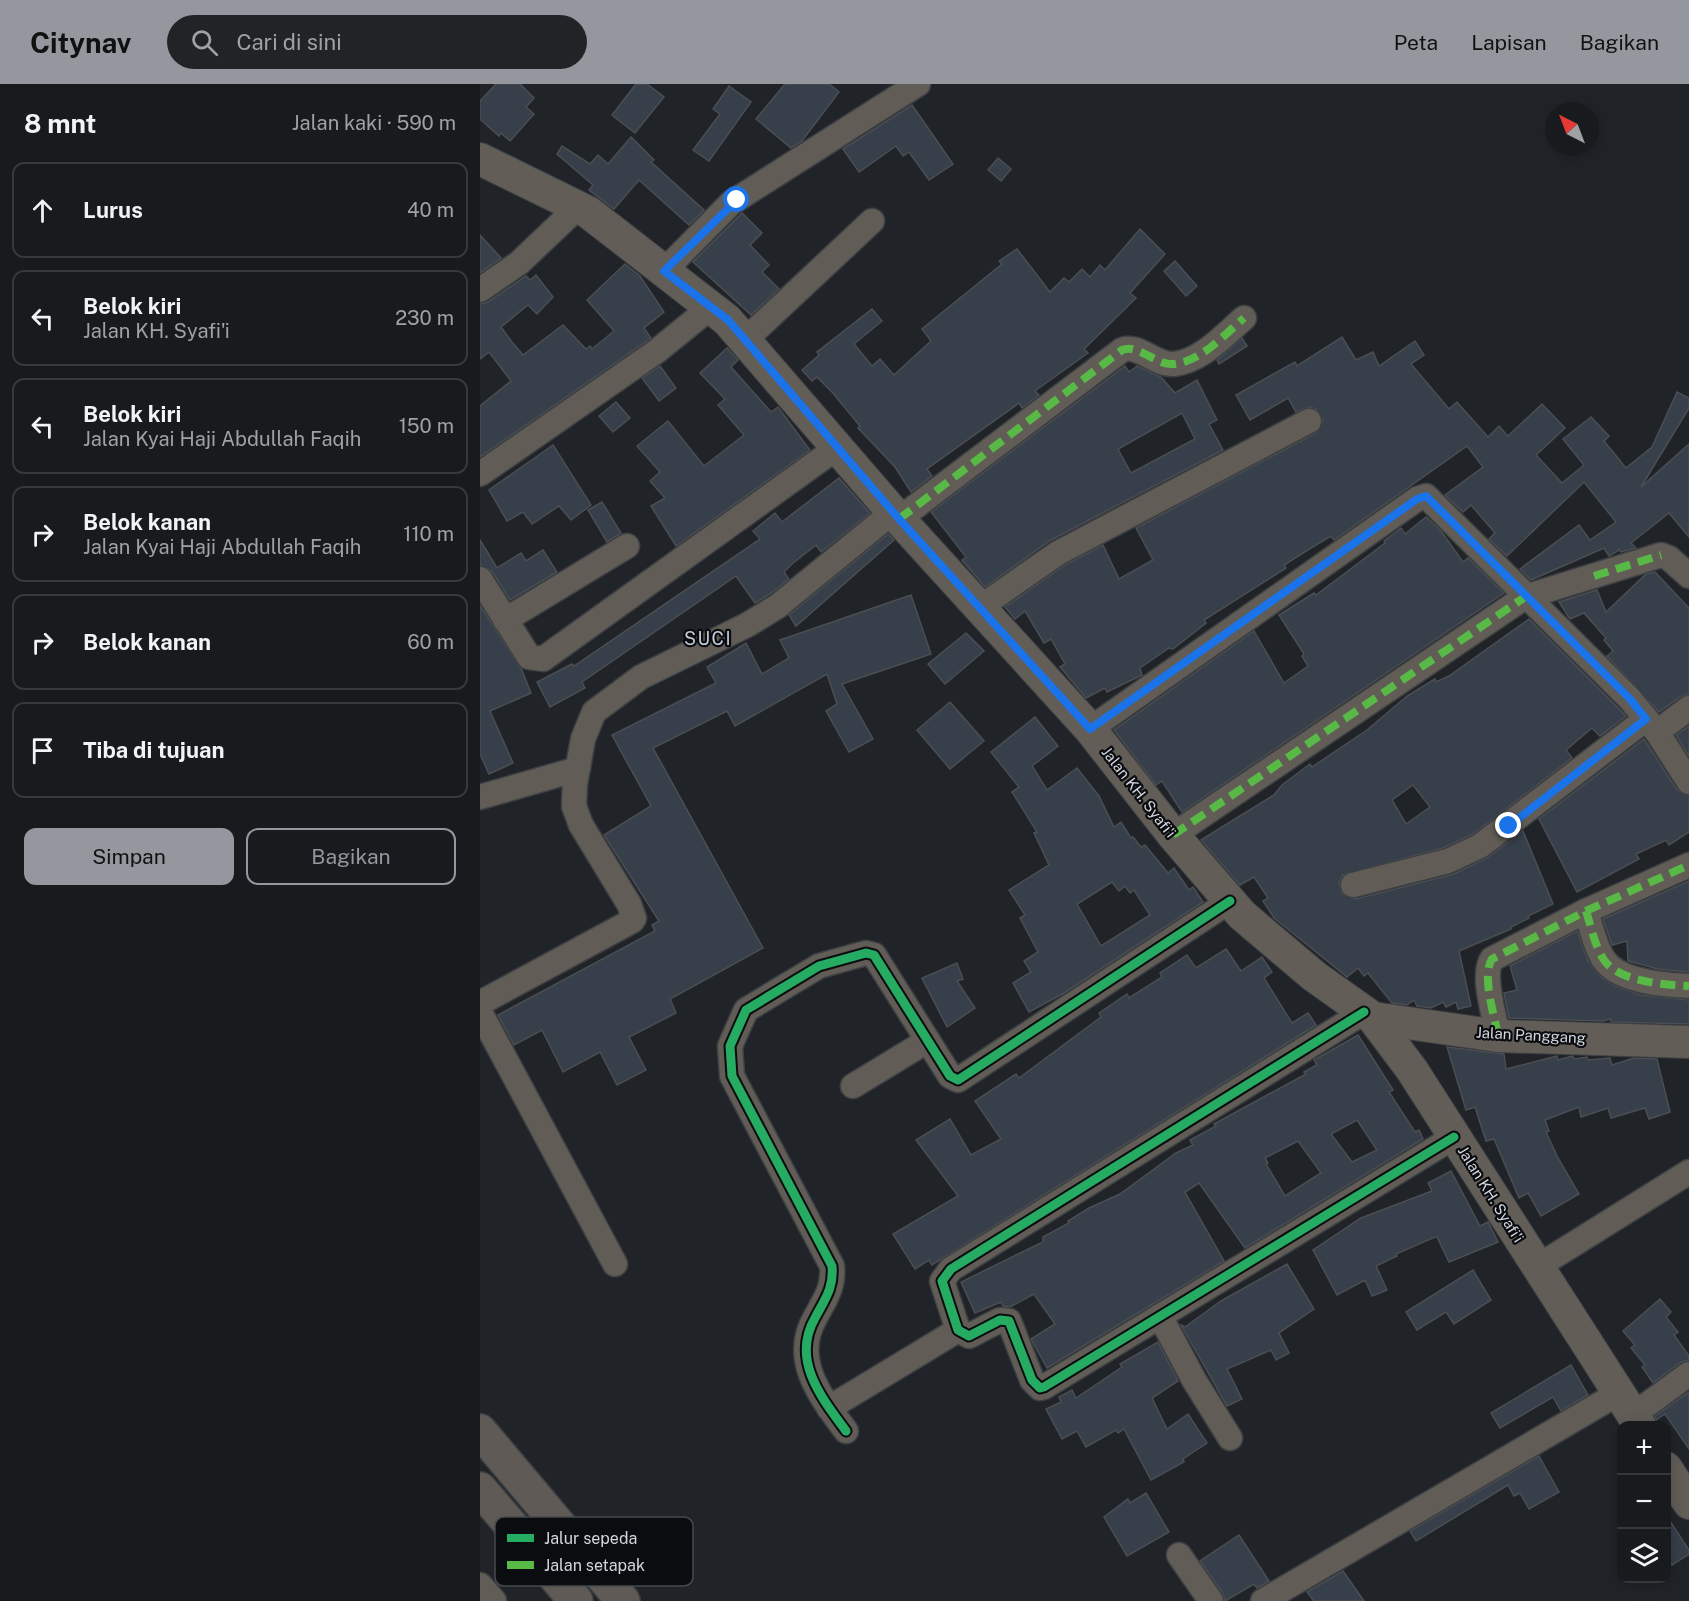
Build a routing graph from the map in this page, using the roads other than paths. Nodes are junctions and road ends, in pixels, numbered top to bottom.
1 (918, 84) edge
2 (480, 159) edge
3 (579, 206) junction
4 (872, 221) dead end
5 (664, 271) junction
6 (480, 290) edge
7 (711, 307) junction
8 (1244, 318) dead end
9 (745, 340) junction
10 (1309, 421) dead end
11 (838, 447) junction
12 (480, 474) edge
13 (896, 515) junction
14 (627, 546) dead end
15 (1689, 576) edge
16 (480, 579) edge
17 (1526, 597) junction
18 (979, 608) junction
19 (505, 620) junction
20 (1689, 708) edge
21 (1652, 726) junction
22 (1090, 729) junction
23 (578, 769) junction
24 (1689, 782) edge
25 (480, 797) edge
26 (1173, 835) junction
27 (1689, 865) edge
28 (1353, 885) dead end
29 (1230, 901) junction
30 (1586, 911) junction
31 (1689, 986) edge
32 (480, 1003) edge
33 (480, 1012) edge
34 (1368, 1015) junction
35 (1498, 1036) junction
36 (927, 1041) junction
37 (1689, 1042) edge
38 (853, 1086) dead end
39 (1454, 1137) junction
40 (1689, 1173) edge
41 (615, 1264) dead end
42 (1537, 1267) junction
43 (1160, 1316) junction
44 (958, 1330) junction
45 (1689, 1374) edge
46 (830, 1408) junction
47 (1630, 1411) edge
48 (480, 1431) edge
49 (846, 1431) dead end
50 (1230, 1438) dead end
51 (1671, 1475) edge
52 (480, 1489) edge
53 (1689, 1503) edge
54 (504, 1517) edge
55 (552, 1517) edge
56 (1179, 1555) dead end
57 (480, 1585) edge
58 (563, 1586) edge
59 (610, 1586) edge
60 (494, 1601) edge
61 (576, 1601) edge
62 (623, 1601) edge
63 (1211, 1601) edge
64 (1263, 1601) edge

1 - 5 street
2 - 3 main road, Jalan KH. Syafi'i
3 - 5 main road, Jalan KH. Syafi'i
3 - 6 street
4 - 9 street
5 - 7 main road, Jalan KH. Syafi'i
7 - 9 main road, Jalan KH. Syafi'i
7 - 12 street
8 - 13 street
9 - 11 main road, Jalan KH. Syafi'i
10 - 18 street
11 - 13 main road, Jalan KH. Syafi'i
11 - 19 street
13 - 18 main road, Jalan KH. Syafi'i
13 - 23 street
14 - 19 street
15 - 17 street
16 - 19 street
17 - 21 street
17 - 22 street
17 - 26 street
18 - 22 main road, Jalan KH. Syafi'i
20 - 21 street
21 - 24 street
21 - 28 street
22 - 26 main road, Jalan KH. Syafi'i
23 - 25 street
23 - 32 street
26 - 29 main road, Jalan KH. Syafi'i
27 - 30 street
29 - 34 main road, Jalan KH. Syafi'i
29 - 36 street
30 - 31 street
30 - 35 street
33 - 41 street
34 - 35 main road, Jalan Panggang
34 - 39 main road, Jalan KH. Syafi'i
34 - 44 street
35 - 37 main road, Jalan Panggang
36 - 38 street
36 - 46 street
39 - 42 main road, Jalan KH. Syafi'i
39 - 43 street
40 - 42 street
42 - 47 main road, Jalan KH. Syafi'i
43 - 44 street
43 - 50 street
44 - 46 street
45 - 47 street
46 - 49 street
47 - 64 street
48 - 55 highway
51 - 53 main road
52 - 54 highway
56 - 63 street
57 - 60 street
58 - 61 highway
59 - 62 highway

